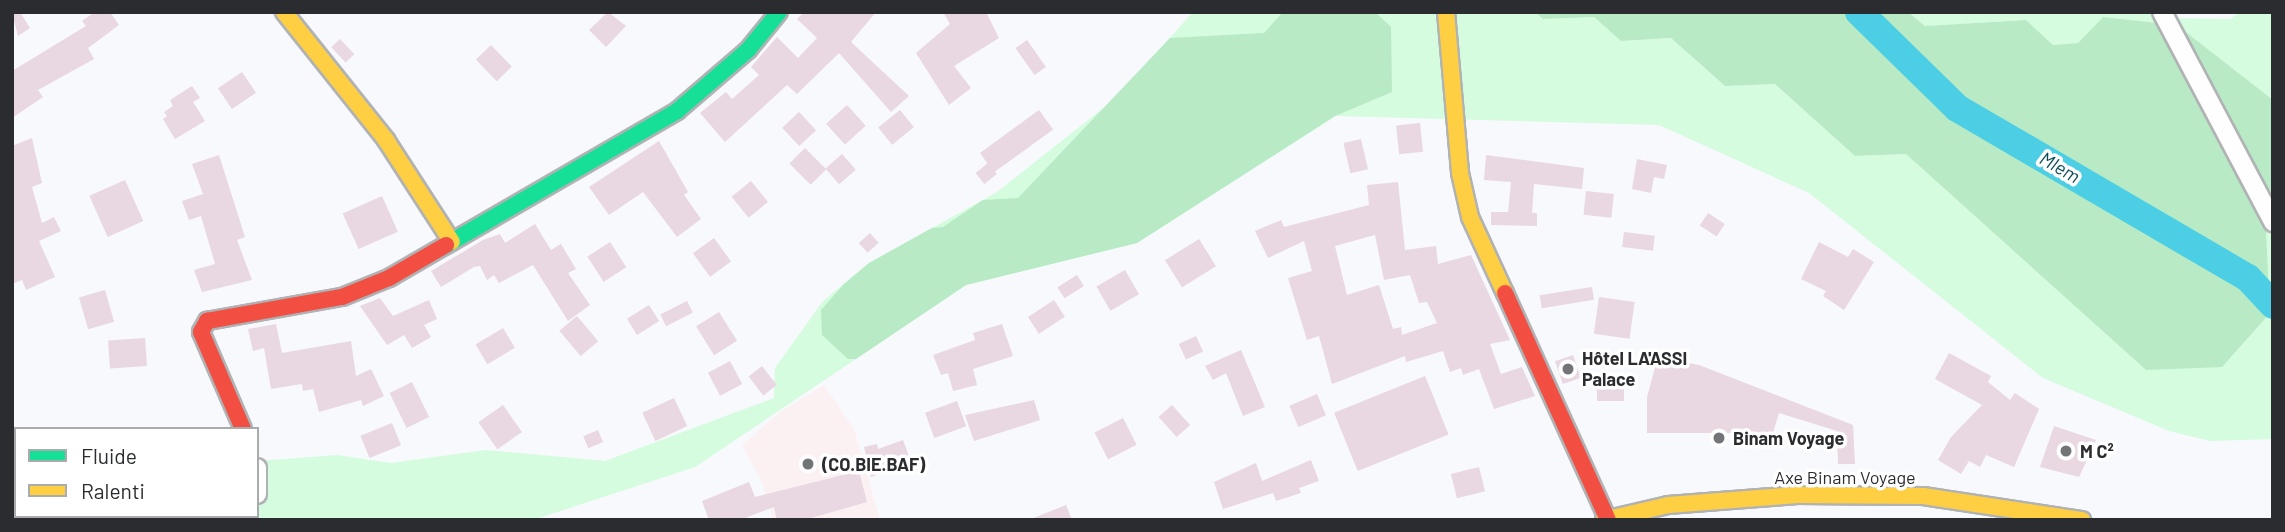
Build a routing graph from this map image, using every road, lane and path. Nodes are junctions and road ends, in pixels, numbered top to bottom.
1 (284, 12) edge
2 (779, 12) edge
3 (1446, 12) edge
4 (2162, 12) edge
5 (2273, 222) edge
6 (452, 242) junction
7 (242, 427) edge
8 (1969, 509) junction
9 (1728, 518) dead end
10 (1607, 519) edge
11 (1986, 520) edge
12 (2082, 520) edge

1 - 6 main road
2 - 6 main road
3 - 10 main road
4 - 5 street
6 - 7 main road
8 - 9 main road, Axe Binam Voyage
8 - 10 main road, Axe Binam Voyage
8 - 11 main road, Axe Binam Voyage
8 - 12 main road, Axe Binam Voyage

